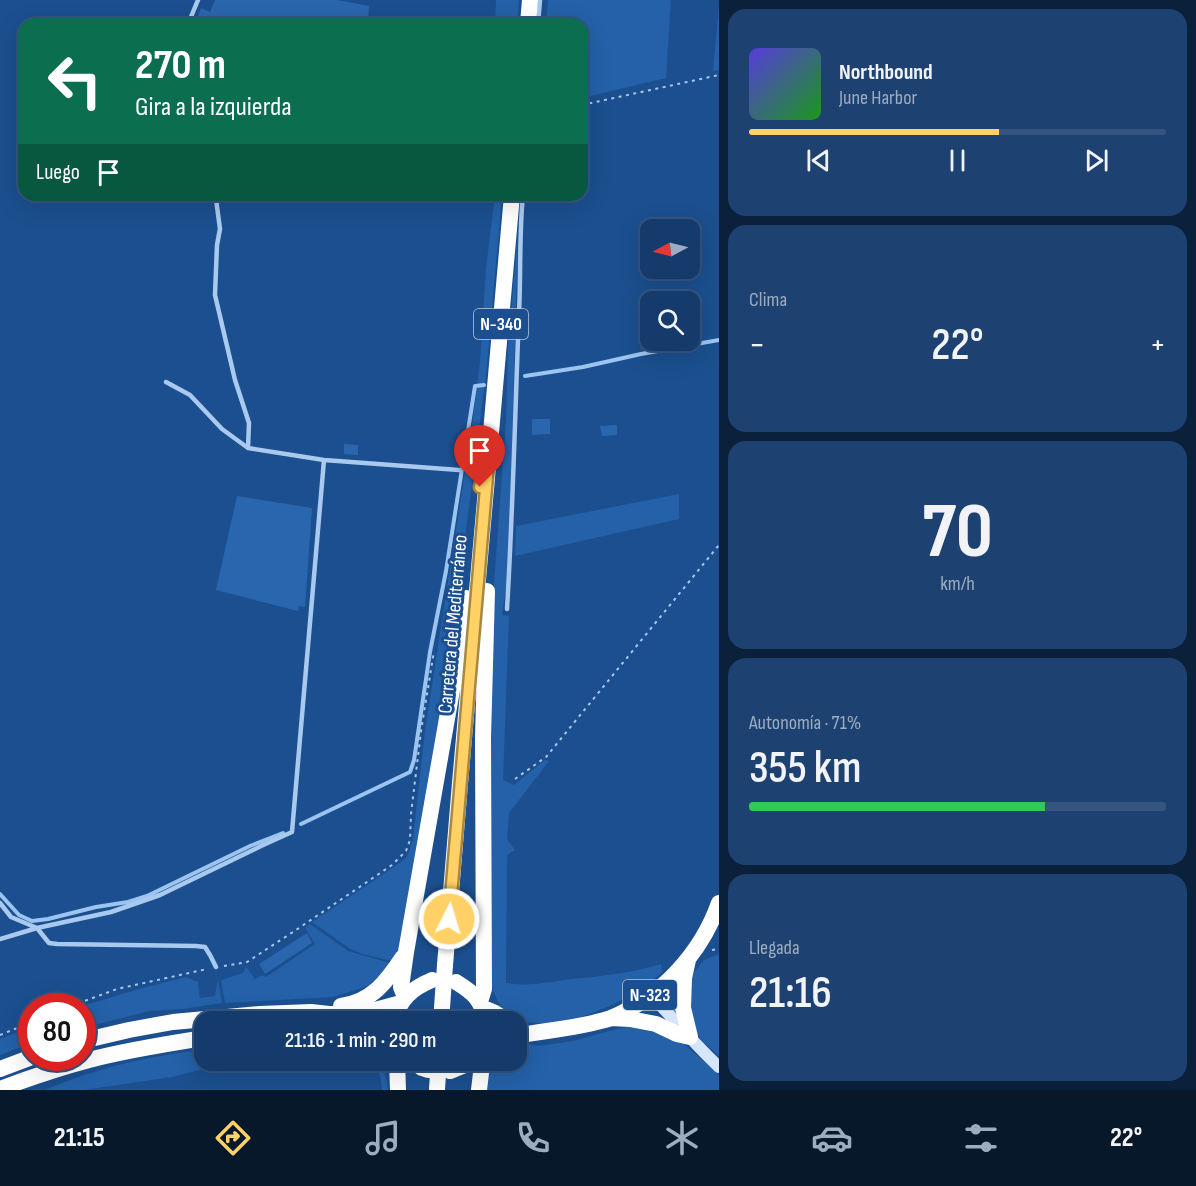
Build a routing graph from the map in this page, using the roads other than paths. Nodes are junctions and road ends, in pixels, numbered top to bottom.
1 (198, 0) edge
2 (530, 0) edge
3 (540, 0) edge
4 (190, 18) edge
5 (528, 18) edge
6 (538, 18) edge
7 (216, 201) edge
8 (511, 201) edge
9 (522, 201) edge
10 (166, 382) dead end
11 (248, 448) junction
12 (489, 453) junction
13 (324, 460) junction
14 (459, 470) dead end
15 (483, 521) junction
16 (507, 609) dead end
17 (0, 903) edge
18 (719, 903) edge
19 (37, 928) junction
20 (0, 939) edge
21 (406, 952) junction
22 (688, 959) junction
23 (216, 967) road end
24 (432, 980) dead end
25 (456, 982) dead end
26 (651, 995) junction
27 (403, 1000) junction
28 (315, 1011) edge
29 (368, 1011) edge
30 (398, 1011) edge
31 (442, 1011) edge
32 (483, 1011) edge
33 (610, 1018) junction
34 (194, 1020) edge
35 (527, 1028) edge
36 (540, 1031) junction
37 (527, 1034) edge
38 (690, 1037) junction
39 (96, 1038) edge
40 (194, 1040) edge
41 (18, 1062) edge
42 (719, 1067) edge
43 (0, 1069) edge
44 (439, 1071) edge
45 (481, 1071) edge
46 (0, 1089) edge
47 (437, 1090) edge
48 (479, 1090) edge

1 - 4 lane
2 - 5 highway
3 - 6 lane
7 - 11 lane
8 - 12 highway, Carretera del Mediterráneo / N-340
9 - 16 lane
10 - 11 lane
11 - 13 lane
12 - 15 highway, Carretera del Mediterráneo / N-340
12 - 21 highway
13 - 14 lane
13 - 19 lane
15 - 31 highway, Carretera del Mediterráneo / N-340, bridge
15 - 32 highway
17 - 19 lane
18 - 22 highway, N-323
19 - 20 lane
19 - 23 lane
21 - 27 highway
21 - 28 highway
22 - 26 highway, N-323
22 - 38 highway
24 - 27 highway
25 - 32 highway
26 - 33 highway, N-323
26 - 38 street
27 - 29 highway
27 - 30 highway
33 - 36 highway, N-323
33 - 38 highway
34 - 39 highway
35 - 36 highway, N-323
36 - 37 highway, N-323
38 - 42 street
40 - 46 highway
41 - 43 highway
44 - 47 highway, bridge
45 - 48 highway

